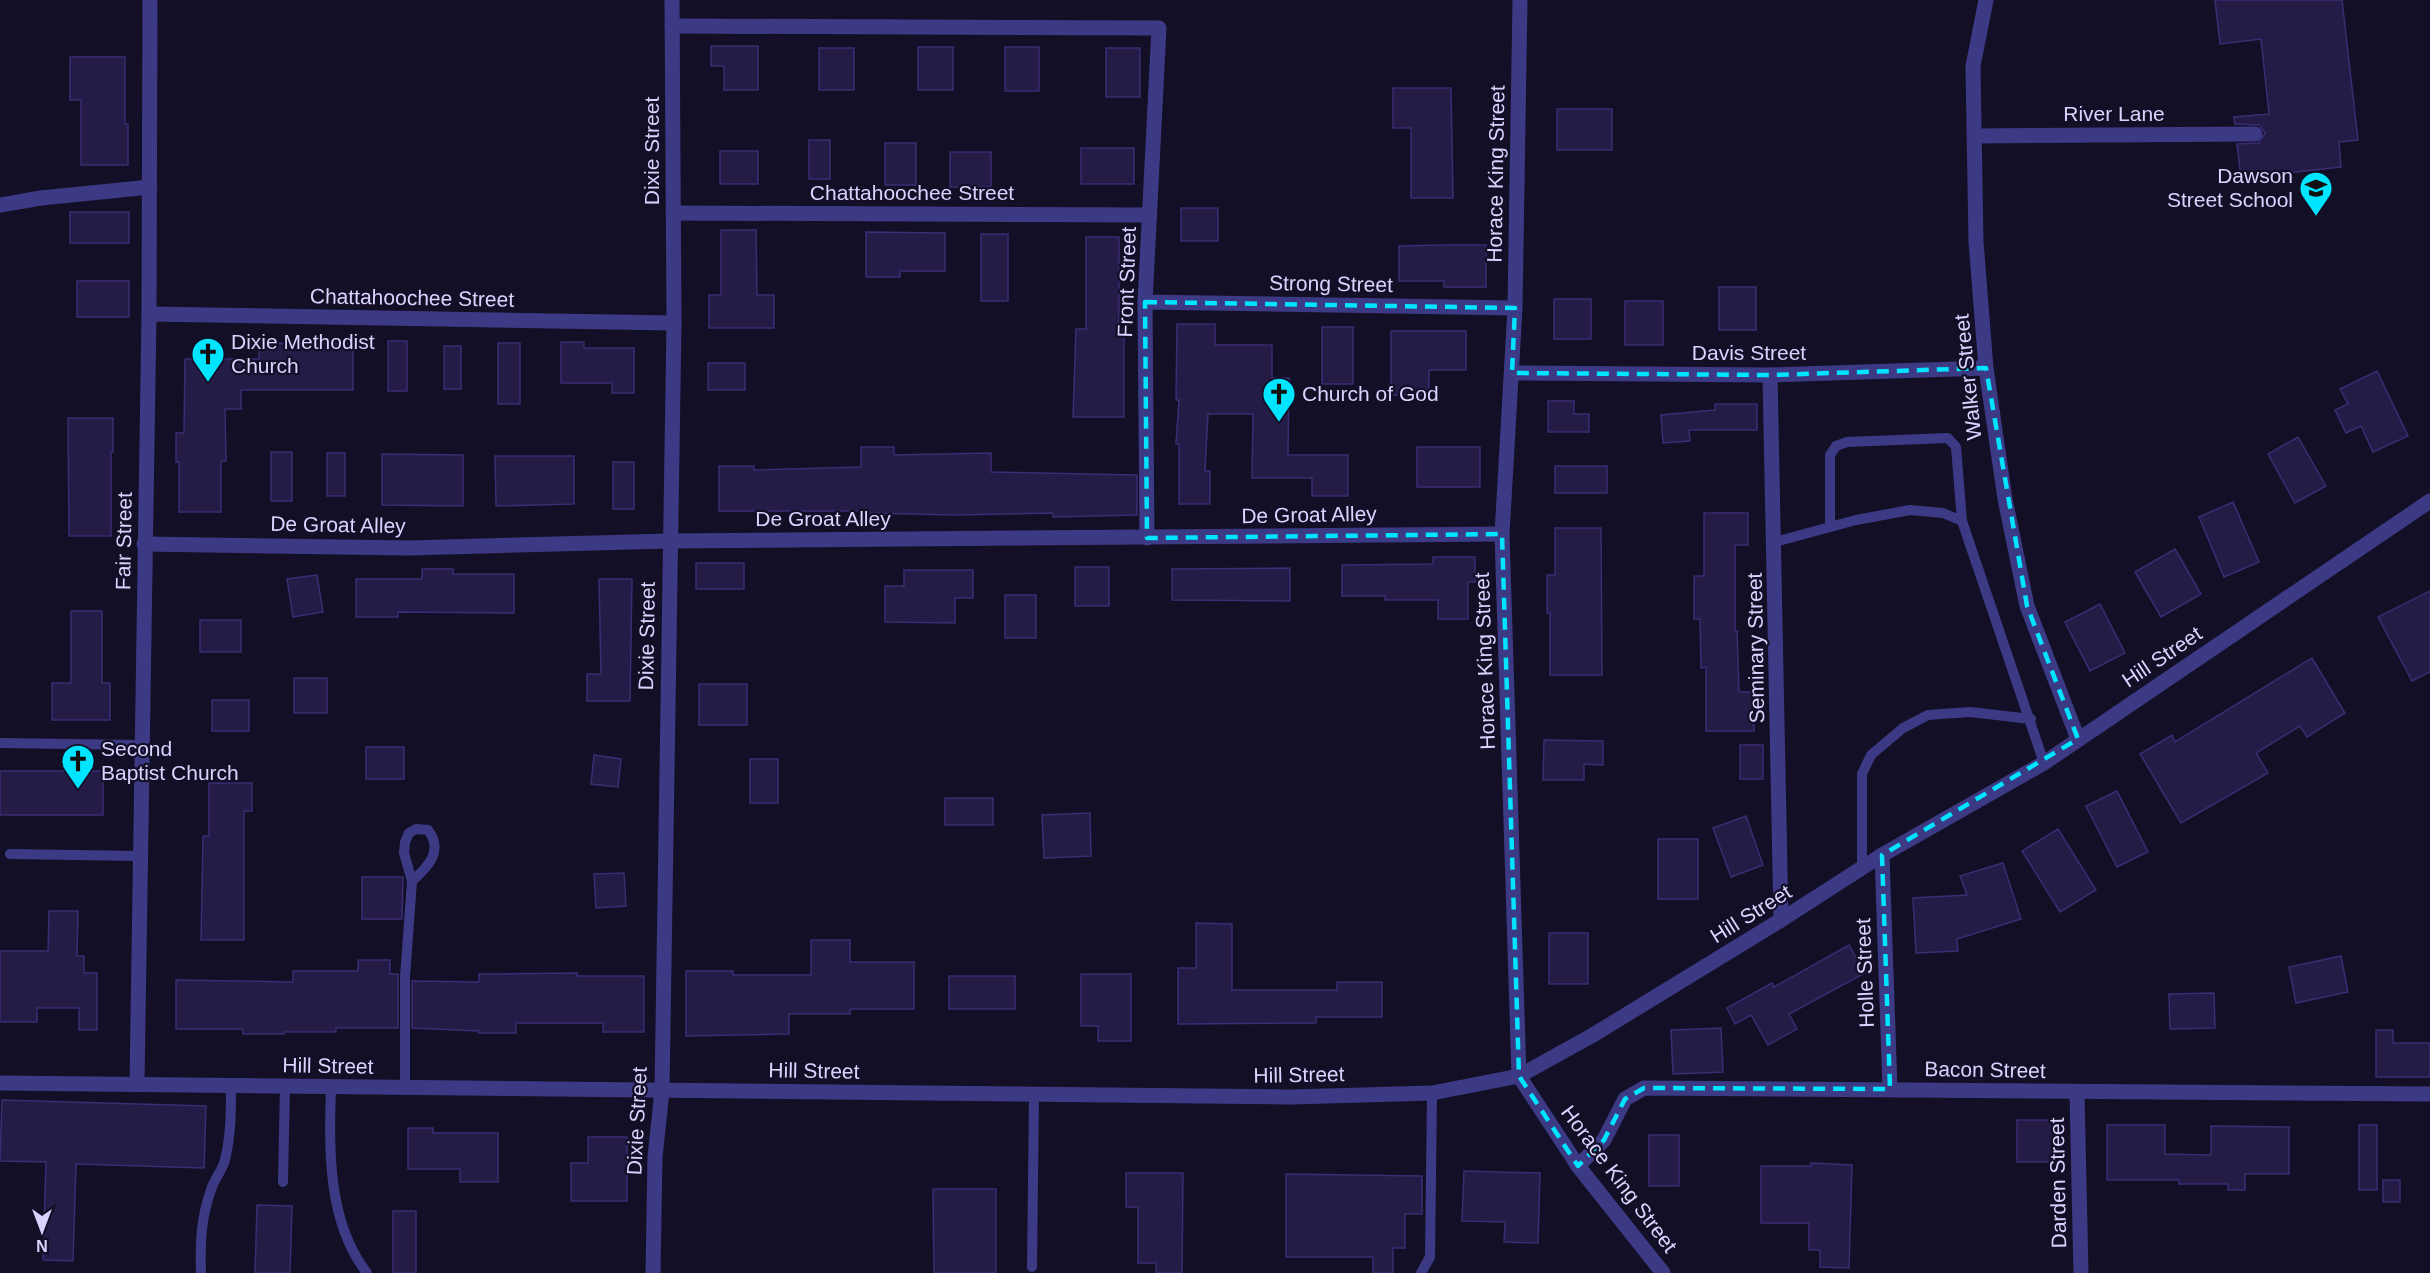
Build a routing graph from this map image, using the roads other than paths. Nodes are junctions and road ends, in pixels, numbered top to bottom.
1 (150, 0) edge
2 (672, 0) edge
3 (1520, 0) edge
4 (1986, 0) edge
5 (672, 26) junction
6 (2255, 134) dead end
7 (1974, 136) junction
8 (150, 187) junction
9 (0, 205) edge
10 (673, 213) junction
11 (1150, 215) junction
12 (1145, 302) junction
13 (1515, 308) junction
14 (149, 314) junction
15 (674, 323) junction
16 (1986, 368) junction
17 (1512, 373) junction
18 (1770, 375) junction
19 (2430, 501) edge
20 (1962, 521) junction
21 (1830, 526) junction
22 (1502, 534) junction
23 (1147, 538) junction
24 (669, 541) junction
25 (1775, 542) junction
26 (144, 543) junction
27 (2031, 719) junction
28 (2078, 739) junction
29 (0, 743) edge
30 (142, 745) junction
31 (2044, 763) junction
32 (10, 854) dead end
33 (1882, 855) junction
34 (140, 856) junction
35 (1863, 869) junction
36 (412, 881) junction
37 (1781, 921) junction
38 (1520, 1076) junction
39 (0, 1083) edge
40 (137, 1083) junction
41 (231, 1086) junction
42 (285, 1086) junction
43 (331, 1087) junction
44 (405, 1088) junction
45 (1890, 1089) junction
46 (662, 1091) junction
47 (1432, 1093) junction
48 (2077, 1093) junction
49 (2430, 1094) edge
50 (1034, 1095) junction
51 (1578, 1166) junction
52 (283, 1182) dead end
53 (1032, 1267) dead end
54 (201, 1273) edge
55 (367, 1273) edge
56 (652, 1273) edge
57 (1422, 1273) edge
58 (1663, 1273) edge
59 (2080, 1273) edge

1 - 8 street, Fair Street
2 - 5 street, Dixie Street
3 - 13 street, Horace King Street
4 - 7 street, Walker Street
5 - 10 street, Dixie Street
5 - 11 street, Front Street
6 - 7 street, River Lane
7 - 16 street, Walker Street
8 - 9 street
8 - 14 street, Fair Street
10 - 11 street, Chattahoochee Street
10 - 15 street, Dixie Street
11 - 12 street, Front Street
12 - 13 street, Strong Street
12 - 23 street, Front Street
13 - 17 street, Horace King Street
14 - 15 street, Chattahoochee Street
14 - 26 street, Fair Street
15 - 24 street, Dixie Street
16 - 18 street, Davis Street
16 - 28 street, Walker Street
17 - 18 street, Davis Street
17 - 22 street, Horace King Street
18 - 25 street, Seminary Street
19 - 28 street, Hill Street
20 - 21 lane
20 - 21 lane
20 - 27 lane
21 - 25 lane
22 - 23 street, De Groat Alley
22 - 38 street, Horace King Street
23 - 24 street, De Groat Alley
24 - 26 street, De Groat Alley
24 - 46 street, Dixie Street
25 - 37 street, Seminary Street
26 - 30 street, Fair Street
27 - 31 lane
27 - 35 lane
28 - 31 street, Hill Street
29 - 30 lane
30 - 34 street, Fair Street
31 - 33 street, Hill Street
32 - 34 lane
33 - 35 street, Hill Street
33 - 45 street, Holle Street
34 - 40 street, Fair Street
35 - 37 street, Hill Street
36 - 36 lane
36 - 44 lane
37 - 38 street, Hill Street
38 - 47 street, Hill Street
38 - 51 street, Horace King Street
39 - 40 street, Hill Street
40 - 41 street, Hill Street
41 - 42 street, Hill Street
41 - 54 lane
42 - 43 street, Hill Street
42 - 52 lane
43 - 44 street, Hill Street
43 - 55 lane
44 - 46 street, Hill Street
45 - 48 street, Bacon Street
45 - 51 street, Bacon Street
46 - 50 street, Hill Street
46 - 56 street, Dixie Street
47 - 50 street, Hill Street
47 - 57 lane
48 - 49 street, Bacon Street
48 - 59 street, Darden Street
50 - 53 lane
51 - 58 street, Horace King Street

